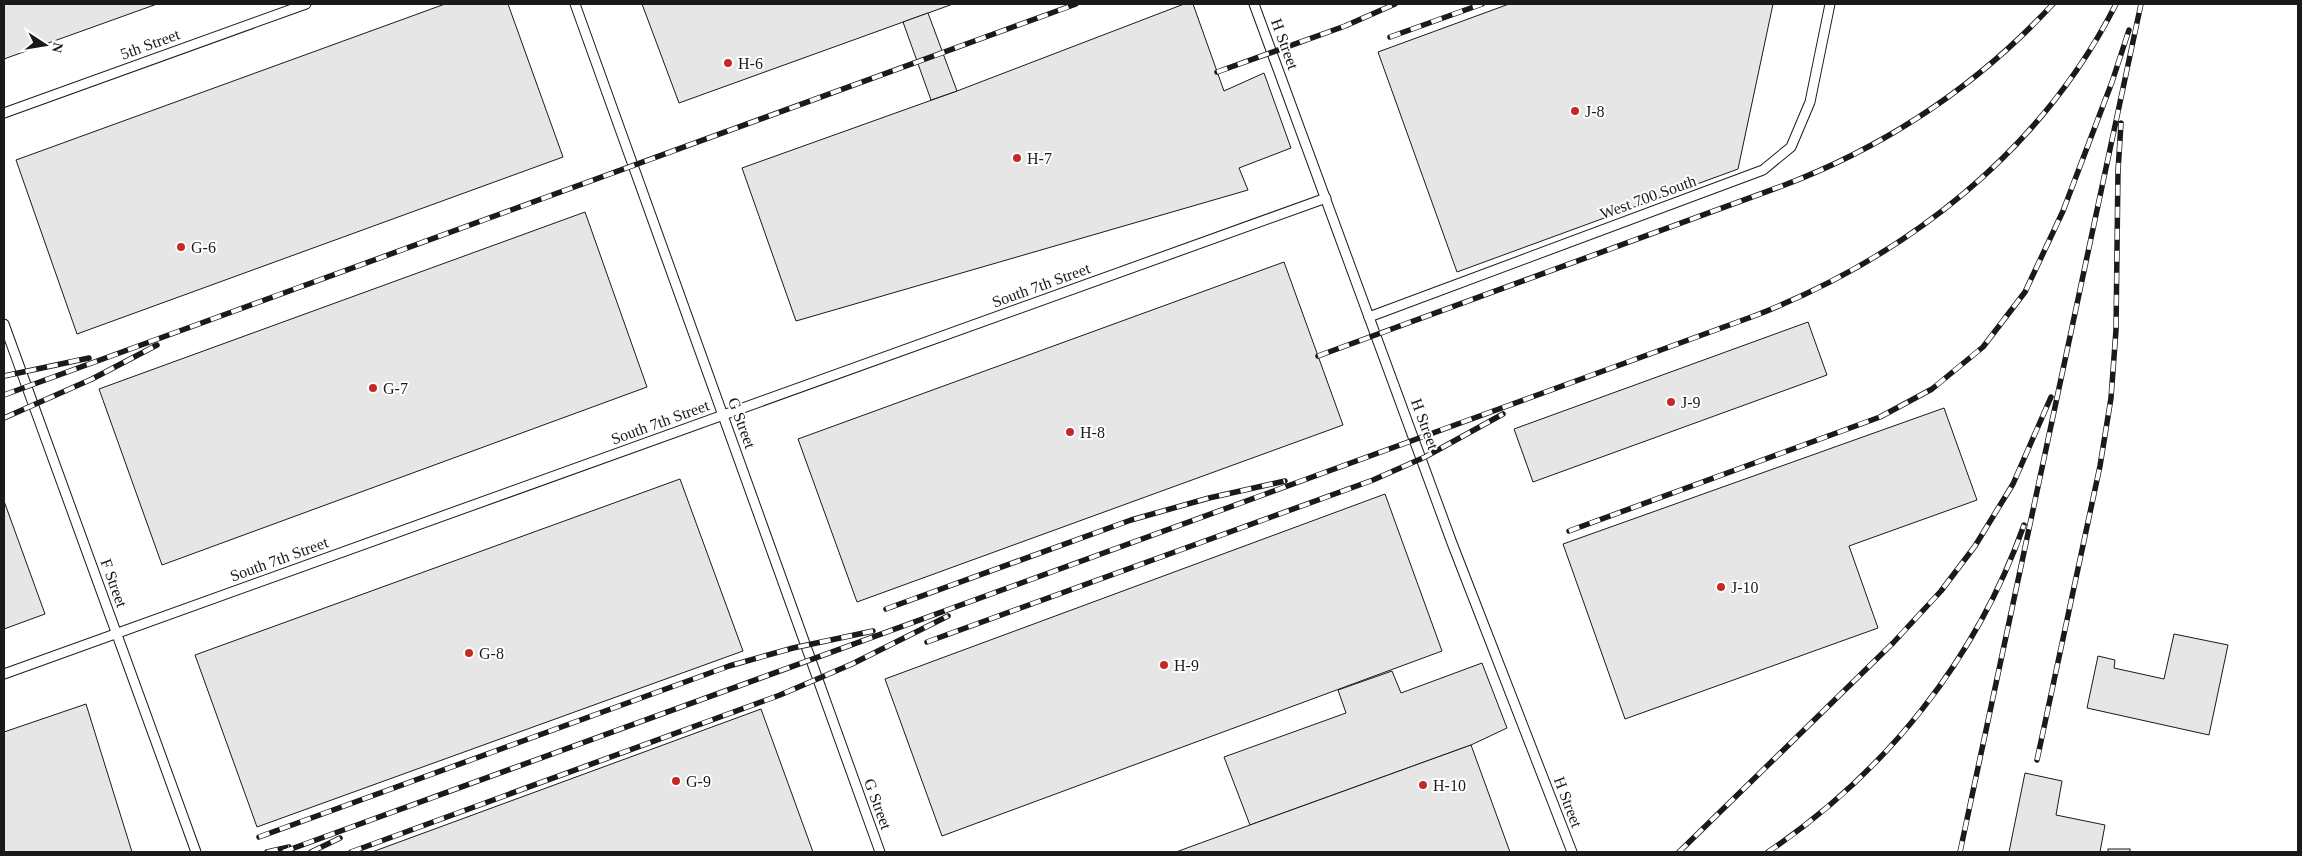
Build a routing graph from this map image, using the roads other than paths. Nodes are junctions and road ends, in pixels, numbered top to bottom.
1 (306, 4) edge
2 (575, 4) edge
3 (1254, 4) edge
4 (1830, 4) edge
5 (4, 113) edge
6 (1326, 198) junction
7 (1369, 317) junction
8 (4, 324) edge
9 (723, 416) junction
10 (116, 633) junction
11 (4, 674) edge
12 (196, 852) edge
13 (880, 852) edge
14 (1572, 852) edge

1 - 5 lane, 5th Street
2 - 9 lane, G Street
3 - 6 lane, H Street
4 - 7 lane, West 700 South
6 - 7 lane, H Street
6 - 9 lane, South 7th Street
7 - 14 lane, H Street
8 - 10 lane, F Street
9 - 10 lane, South 7th Street
9 - 13 lane, G Street
10 - 11 lane, South 7th Street
10 - 12 lane, F Street

